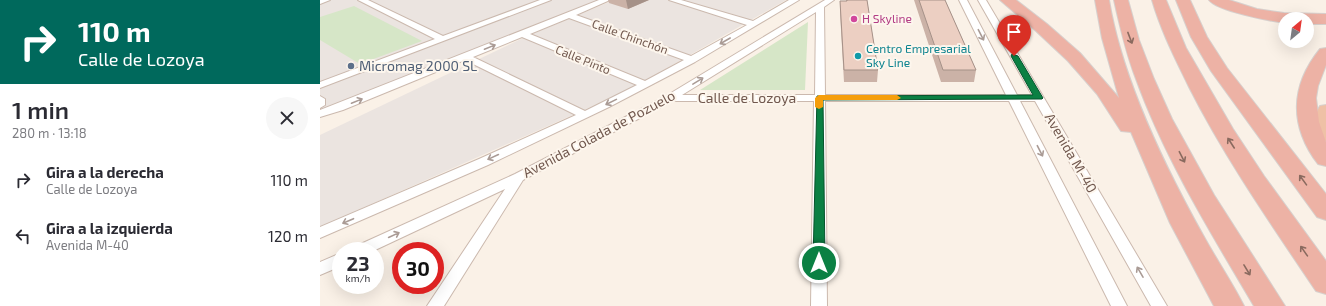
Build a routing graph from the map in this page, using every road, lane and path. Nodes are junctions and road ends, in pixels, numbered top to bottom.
1 (326, 0) edge
2 (362, 0) edge
3 (547, 0) edge
4 (606, 0) edge
5 (673, 0) edge
6 (795, 0) edge
7 (830, 0) edge
8 (963, 0) edge
9 (982, 0) edge
10 (1007, 0) edge
11 (1102, 0) edge
12 (1121, 0) edge
13 (1160, 0) edge
14 (1183, 0) edge
15 (1216, 0) edge
16 (320, 2) edge
17 (820, 7) junction
18 (568, 15) junction
19 (1326, 19) edge
20 (753, 24) junction
21 (522, 34) junction
22 (442, 39) junction
23 (1326, 53) edge
24 (465, 57) junction
25 (692, 60) junction
26 (320, 85) edge
27 (645, 85) junction
28 (670, 98) junction
29 (819, 98) junction
30 (1013, 98) junction
31 (1039, 98) junction
32 (320, 99) edge
33 (320, 105) edge
34 (1326, 110) edge
35 (320, 114) edge
36 (585, 115) junction
37 (1326, 135) edge
38 (1326, 155) edge
39 (1326, 158) edge
40 (1159, 175) junction
41 (520, 177) junction
42 (1326, 211) edge
43 (320, 233) edge
44 (379, 242) edge
45 (332, 263) edge
46 (320, 269) edge
47 (1326, 283) edge
48 (435, 306) edge
49 (819, 306) edge
50 (1119, 306) edge
51 (1159, 306) edge
52 (1229, 306) edge
53 (1270, 306) edge

1 - 16 street
2 - 22 street
3 - 22 street
4 - 18 street
5 - 20 street
6 - 20 street, Avenida Colada de Pozuelo
7 - 17 street, Avenida Colada de Pozuelo
8 -> 30 street, Avenida M-40
9 - 31 street, Avenida M-40
10 - 40 highway
11 - 40 highway
12 -> 53 highway
47 -> 13 highway
42 -> 14 highway
15 - 19 highway
28 -> 17 street, Avenida Colada de Pozuelo
17 - 29 street
18 - 21 street
18 - 25 street, Calle Chinchón
20 -> 25 street, Avenida Colada de Pozuelo
24 -> 21 street
21 - 27 street, Calle Pinto
22 - 26 street
23 - 39 highway
35 -> 24 street
24 - 36 street
25 - 27 street, Avenida Colada de Pozuelo
27 -> 36 street, Avenida Colada de Pozuelo
28 - 29 street, Calle de Lozoya
28 - 41 street, Avenida Colada de Pozuelo
29 - 30 street, Calle de Lozoya
29 - 49 street
30 - 31 street, Calle de Lozoya
30 -> 50 street, Avenida M-40
51 -> 31 street, Avenida M-40
32 - 33 street
34 - 37 highway
36 -> 43 street, Avenida Colada de Pozuelo
38 - 39 highway
40 - 52 highway
44 -> 41 street, Avenida Colada de Pozuelo
41 - 48 street
45 - 46 street

